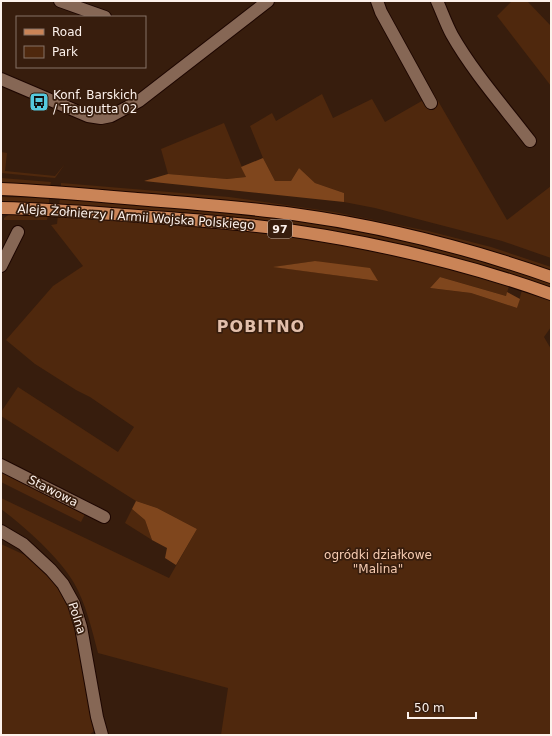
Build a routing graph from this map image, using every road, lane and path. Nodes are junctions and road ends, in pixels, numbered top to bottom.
1 (60, 1) edge
2 (268, 1) edge
3 (376, 1) edge
4 (437, 1) edge
5 (101, 16) edge
6 (1, 79) edge
7 (431, 103) dead end
8 (530, 141) dead end
9 (1, 189) edge
10 (1, 208) edge
11 (18, 232) dead end
12 (1, 266) edge
13 (551, 277) edge
14 (551, 294) edge
15 (1, 465) edge
16 (104, 517) dead end
17 (1, 531) edge
18 (102, 735) edge

1 - 5 street
2 - 6 street
3 - 7 street
4 - 8 street
9 - 13 main road, Aleja Żołnierzy I Armii Wojska Polskiego / 97
10 - 14 main road, Aleja Żołnierzy I Armii Wojska Polskiego / 97
11 - 12 street
15 - 16 street, Stawowa
17 - 18 street, Polna

